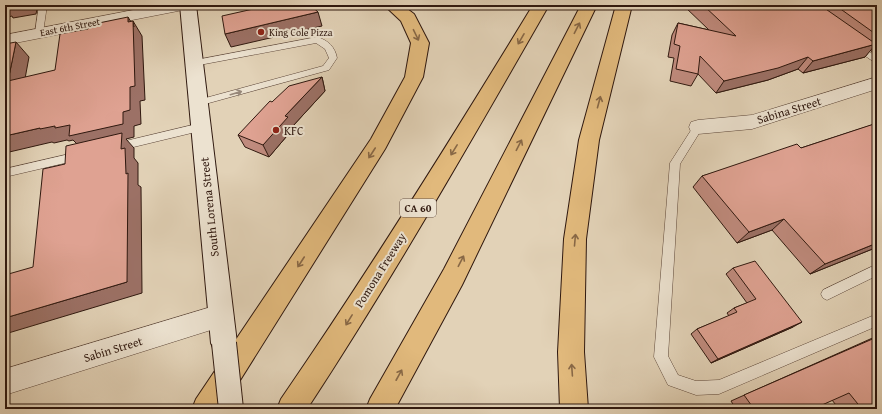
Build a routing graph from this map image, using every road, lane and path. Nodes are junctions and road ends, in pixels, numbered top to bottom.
1 (43, 5) edge
2 (183, 5) edge
3 (188, 5) edge
4 (392, 5) edge
5 (540, 5) edge
6 (589, 5) edge
7 (624, 5) edge
8 (39, 33) junction
9 (847, 39) edge
10 (5, 40) edge
11 (877, 61) edge
12 (194, 63) junction
13 (877, 83) edge
14 (198, 104) junction
15 (698, 126) joint
16 (201, 128) junction
17 (108, 149) edge
18 (86, 154) edge
19 (5, 173) edge
20 (877, 273) edge
21 (827, 294) dead end
22 (221, 316) junction
23 (877, 320) edge
24 (5, 382) edge
25 (206, 409) edge
26 (232, 409) edge
27 (291, 409) edge
28 (380, 409) edge
29 (574, 409) edge

1 - 8 lane
2 - 8 street, East 6th Street
3 - 12 main road, South Lorena Street
4 -> 25 highway
5 -> 27 highway, Pomona Freeway / CA 60
28 -> 6 highway
29 -> 7 highway
8 - 10 street, East 6th Street
9 - 11 lane
12 - 14 main road, South Lorena Street
14 -> 12 lane
13 - 15 street, Sabina Street
14 - 16 main road, South Lorena Street
15 - 23 lane
16 - 17 lane
16 - 22 main road, South Lorena Street
18 - 19 lane
20 - 21 lane
22 - 24 street, Sabin Street
22 - 26 main road, South Lorena Street, bridge

